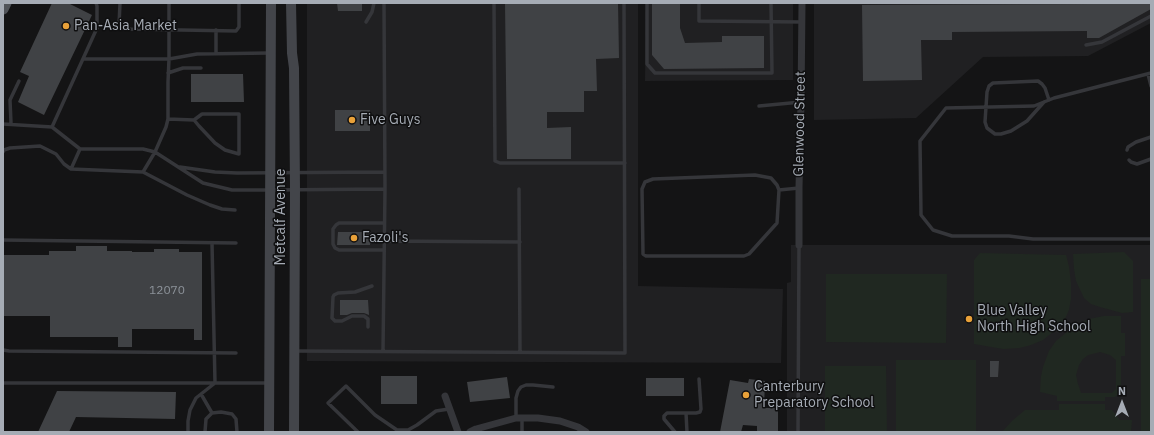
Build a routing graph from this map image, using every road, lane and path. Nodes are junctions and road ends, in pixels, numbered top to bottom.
1 (6, 3) edge
2 (96, 3) edge
3 (120, 3) edge
4 (168, 3) edge
5 (239, 3) edge
6 (271, 3) edge
7 (291, 3) edge
8 (374, 3) edge
9 (384, 3) edge
10 (494, 3) edge
11 (624, 3) edge
12 (647, 3) edge
13 (699, 3) edge
14 (771, 3) edge
15 (802, 3) edge
16 (3, 9) edge
17 (1151, 16) edge
18 (366, 22) dead end
19 (772, 22) junction
20 (802, 22) junction
21 (169, 30) junction
22 (216, 30) junction
23 (1086, 45) dead end
24 (270, 53) junction
25 (216, 54) junction
26 (84, 59) junction
27 (169, 59) junction
28 (201, 68) dead end
29 (168, 73) junction
30 (1149, 74) edge
31 (19, 81) dead end
32 (1151, 86) edge
33 (1047, 101) junction
34 (801, 102) junction
35 (759, 106) dead end
36 (986, 107) junction
37 (168, 119) junction
38 (194, 120) junction
39 (11, 123) junction
40 (3, 124) edge
41 (52, 127) junction
42 (1151, 137) edge
43 (80, 149) junction
44 (1128, 150) dead end
45 (3, 152) edge
46 (155, 152) junction
47 (1151, 159) edge
48 (1129, 160) dead end
49 (625, 163) junction
50 (179, 167) junction
51 (71, 169) junction
52 (143, 172) junction
53 (385, 172) junction
54 (270, 173) junction
55 (295, 173) junction
56 (799, 188) junction
57 (385, 189) junction
58 (520, 189) dead end
59 (269, 190) junction
60 (295, 190) junction
61 (779, 190) junction
62 (236, 210) dead end
63 (384, 223) junction
64 (1151, 239) edge
65 (3, 240) edge
66 (384, 241) junction
67 (520, 242) junction
68 (212, 243) junction
69 (236, 243) dead end
70 (799, 245) joint
71 (384, 250) junction
72 (372, 286) dead end
73 (368, 327) dead end
74 (3, 350) edge
75 (294, 351) junction
76 (383, 351) junction
77 (214, 352) junction
78 (520, 352) junction
79 (236, 353) dead end
80 (699, 379) dead end
81 (3, 383) edge
82 (215, 383) junction
83 (269, 383) junction
84 (553, 387) dead end
85 (201, 394) junction
86 (445, 396) dead end
87 (449, 409) junction
88 (212, 413) junction
89 (686, 413) junction
90 (519, 418) junction
91 (188, 432) edge
92 (205, 432) edge
93 (237, 432) edge
94 (269, 432) edge
95 (294, 432) edge
96 (358, 432) edge
97 (458, 432) edge
98 (470, 432) edge
99 (522, 432) edge
100 (586, 432) edge
101 (675, 432) edge
102 (687, 432) edge
103 (798, 432) edge

1 - 16 main road
2 - 26 lane
3 - 21 lane
4 - 21 lane
5 - 22 lane
6 - 24 main road, Metcalf Avenue
7 - 55 main road, Metcalf Avenue
8 - 18 lane
9 - 53 lane
10 - 49 lane
11 - 49 lane
12 - 19 lane
13 - 19 lane
14 - 19 lane
15 - 20 street, Glenwood Street
17 - 23 lane
19 - 20 lane
20 - 34 street, Glenwood Street
21 - 22 lane
21 - 27 lane
22 - 25 lane
24 - 25 lane
24 - 54 main road, Metcalf Avenue
25 - 27 lane
26 - 27 lane
26 - 41 lane
27 - 29 lane
28 - 29 lane
29 - 37 lane
30 - 32 lane
30 - 33 lane
31 - 39 lane
33 - 36 lane
33 - 36 lane
33 - 36 lane
34 - 35 lane
34 - 56 street, Glenwood Street
36 - 64 lane
37 - 38 lane
37 - 46 lane
38 - 38 lane
39 - 40 lane
39 - 41 lane
41 - 43 lane
42 - 44 lane
43 - 46 lane
43 - 51 lane
45 - 51 lane
46 - 50 lane
46 - 52 lane
47 - 48 lane
49 - 78 lane
50 - 54 lane
50 - 59 lane
51 - 52 lane
52 - 62 lane
53 - 55 lane
53 - 57 lane
54 - 55 lane
54 - 59 main road, Metcalf Avenue
55 - 60 main road, Metcalf Avenue
56 - 61 lane
56 - 70 street, Glenwood Street
57 - 60 lane
57 - 63 lane
58 - 67 lane
59 - 60 lane
59 - 83 main road, Metcalf Avenue
60 - 75 main road, Metcalf Avenue
61 - 61 lane
63 - 66 lane
63 - 71 lane
65 - 68 lane
66 - 67 lane
66 - 71 lane
67 - 78 lane
68 - 69 lane
68 - 77 lane
70 - 103 lane
71 - 76 lane
72 - 73 lane
74 - 77 lane
75 - 76 lane
75 - 95 main road, Metcalf Avenue
76 - 78 lane
77 - 79 lane
77 - 82 lane
80 - 89 lane
81 - 82 lane
82 - 83 lane
82 - 85 lane
83 - 94 main road, Metcalf Avenue
84 - 90 lane
85 - 88 lane
85 - 91 lane
86 - 87 street
87 - 96 lane
87 - 97 street
88 - 92 lane
88 - 93 lane
89 - 101 lane
89 - 102 lane
90 - 98 street
90 - 99 lane
90 - 100 street

